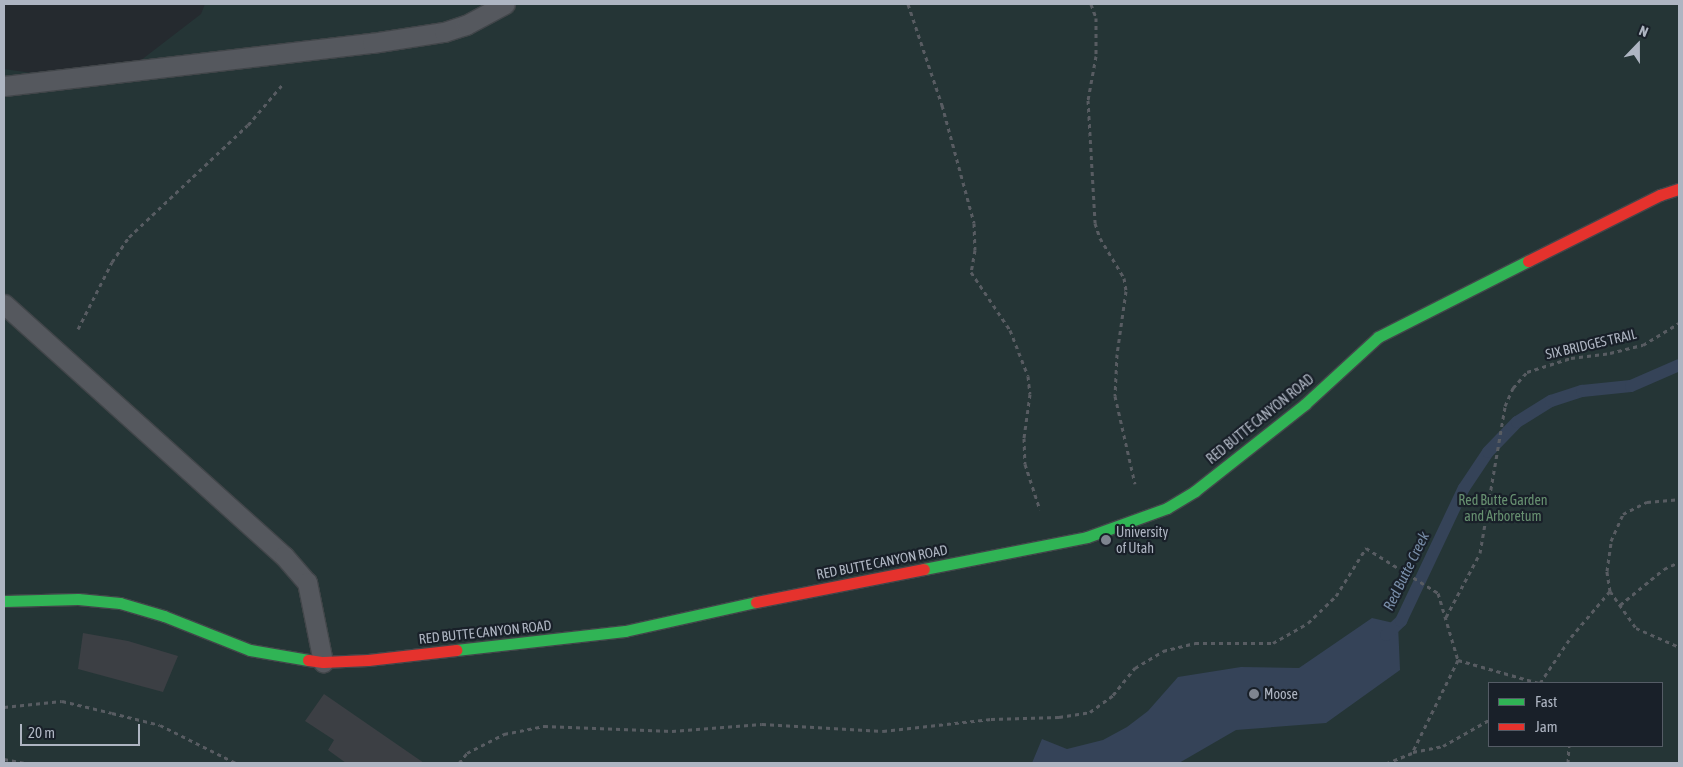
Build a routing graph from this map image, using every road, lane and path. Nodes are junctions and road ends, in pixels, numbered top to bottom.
1 (505, 4) edge
2 (908, 4) edge
3 (1090, 4) edge
4 (307, 50) junction
5 (4, 86) edge
6 (1679, 189) edge
7 (4, 304) edge
8 (1679, 323) edge
9 (63, 359) junction
10 (1679, 499) edge
11 (1144, 518) junction
12 (1051, 544) junction
13 (1679, 562) edge
14 (1610, 591) junction
15 (4, 601) edge
16 (1620, 606) junction
17 (1446, 617) junction
18 (1679, 647) edge
19 (1458, 660) junction
20 (323, 662) junction
21 (1536, 682) edge
22 (1541, 682) edge
23 (4, 708) edge
24 (1488, 721) edge
25 (1569, 747) edge
26 (1412, 752) junction
27 (4, 759) edge
28 (24, 763) edge
29 (236, 763) edge
30 (459, 763) edge
31 (1387, 763) edge
32 (1568, 763) edge

1 - 4 lane
2 - 12 path
3 - 11 path
4 - 5 lane
4 - 9 path
6 - 11 street, RED BUTTE CANYON ROAD
7 - 9 lane
8 - 17 path, SIX BRIDGES TRAIL
9 - 20 lane
10 - 14 path
11 - 12 street, RED BUTTE CANYON ROAD
12 - 20 street, RED BUTTE CANYON ROAD
13 - 16 path
14 - 16 path
14 - 22 path
15 - 20 street, RED BUTTE CANYON ROAD
16 - 18 path
17 - 19 path
17 - 30 path
19 - 21 path
19 - 26 path
23 - 29 path
24 - 26 path
25 - 32 path
26 - 31 path
27 - 28 path

